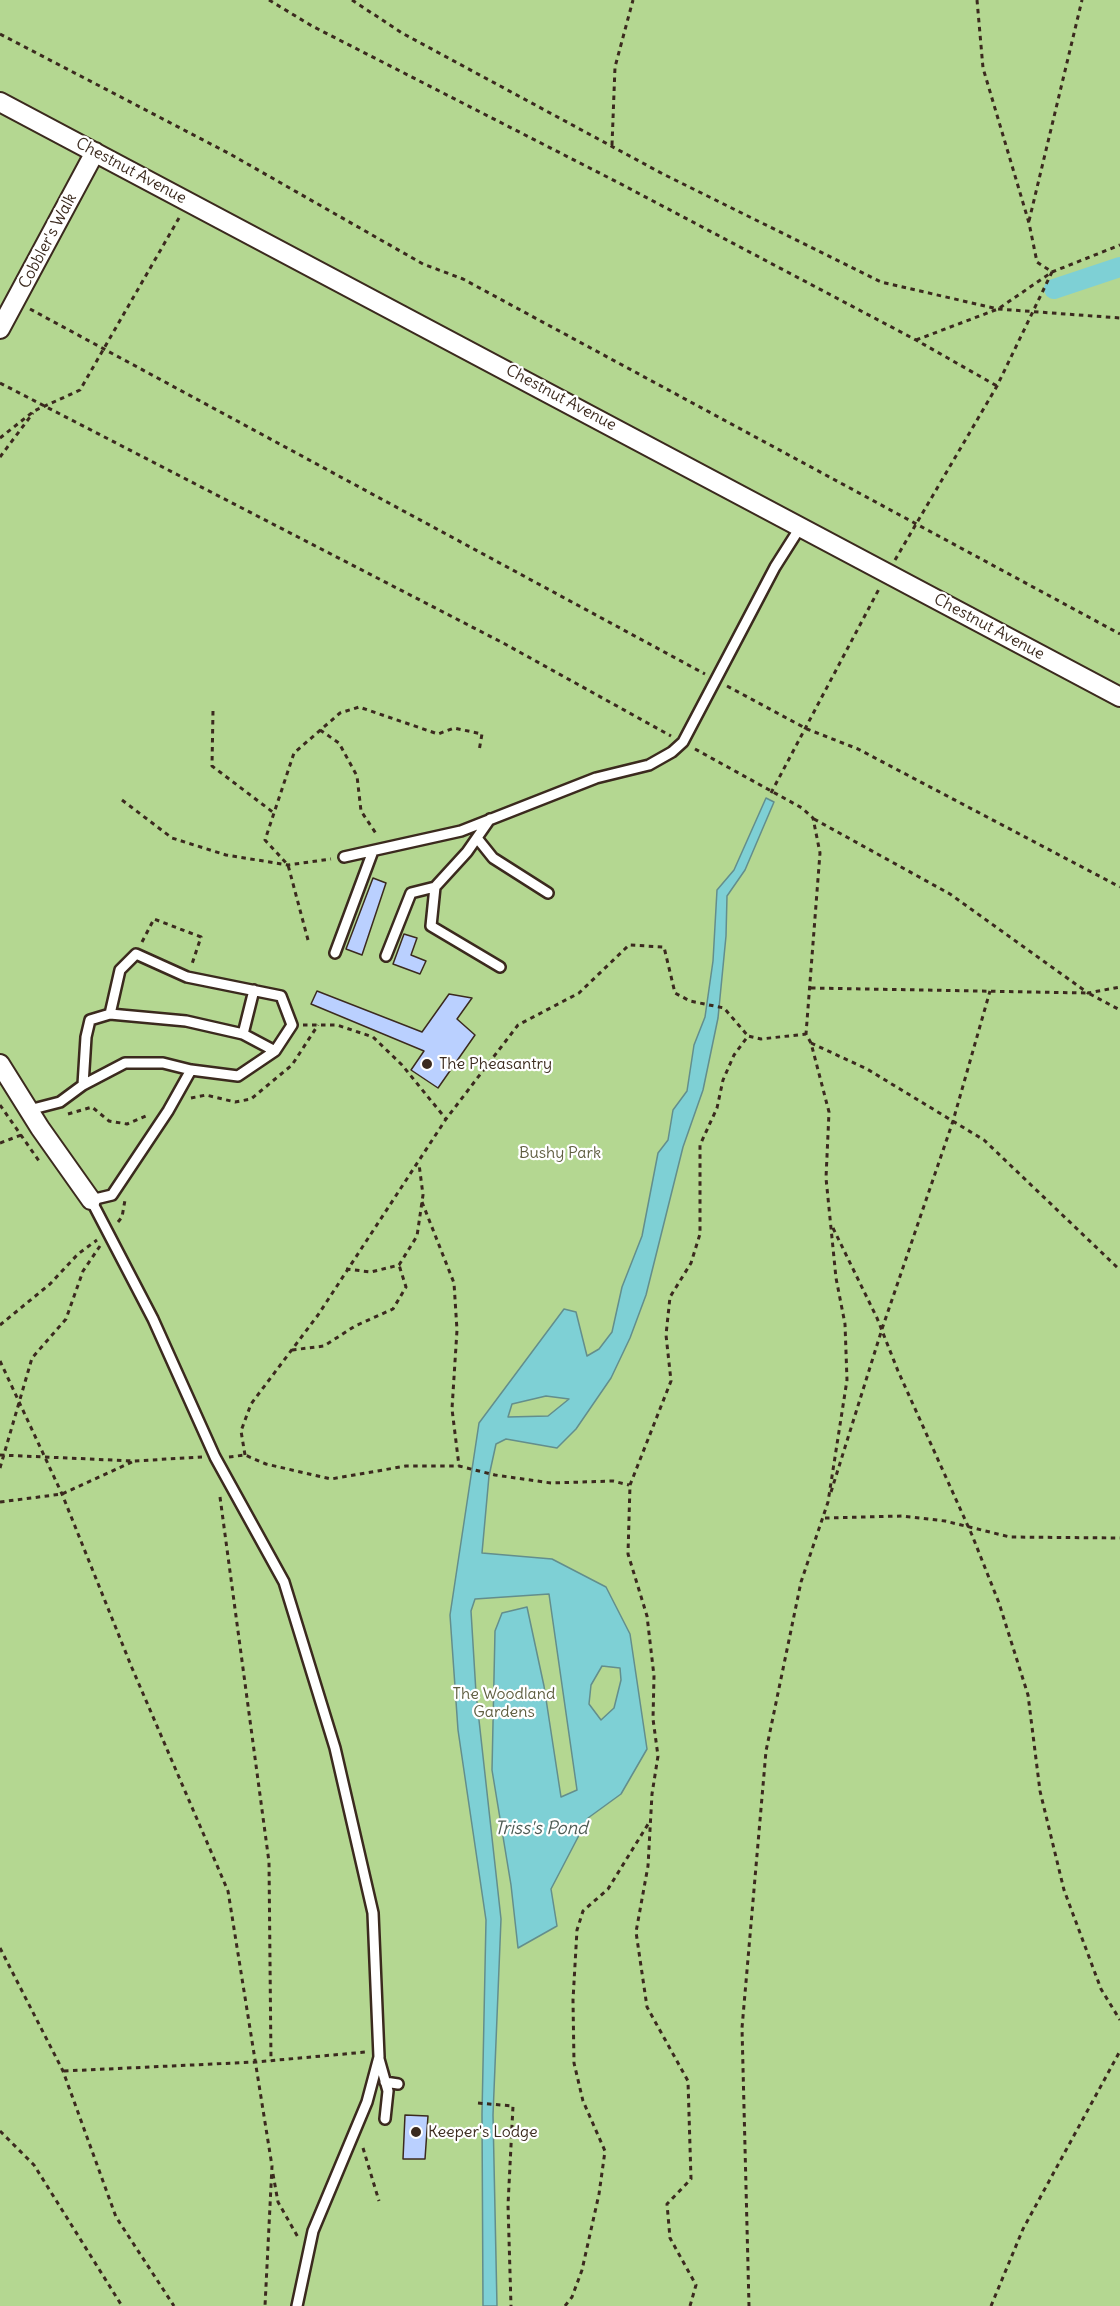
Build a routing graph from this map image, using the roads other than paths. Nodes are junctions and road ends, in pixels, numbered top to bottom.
1 (0, 102) edge
2 (95, 152) junction
3 (0, 329) edge
4 (801, 526) junction
5 (1120, 697) edge
6 (490, 819) junction
7 (477, 838) junction
8 (373, 851) junction
9 (344, 857) road end
10 (435, 887) junction
11 (548, 893) dead end
12 (335, 953) dead end
13 (386, 956) dead end
14 (500, 966) dead end
15 (254, 990) junction
16 (110, 1014) junction
17 (243, 1034) junction
18 (275, 1051) junction
19 (0, 1064) edge
20 (191, 1070) junction
21 (83, 1084) junction
22 (29, 1110) junction
23 (92, 1200) junction
24 (379, 2054) junction
25 (385, 2082) junction
26 (398, 2084) dead end
27 (386, 2119) dead end
28 (297, 2306) edge

1 - 2 street, Chestnut Avenue
2 - 3 street, Cobbler's Walk
2 - 4 street, Chestnut Avenue
4 - 5 street, Chestnut Avenue
4 - 6 lane
6 - 7 lane
6 - 8 lane
7 - 10 lane
7 - 11 lane
8 - 9 lane
8 - 12 lane
10 - 13 lane
10 - 14 lane
15 - 16 lane
15 - 17 lane
15 - 18 lane
16 - 17 lane
16 - 21 lane
17 - 18 lane
18 - 20 lane
19 - 22 street
20 - 21 lane
20 - 23 lane
21 - 22 lane
22 - 23 street
23 - 24 lane
24 - 25 lane
24 - 28 lane
25 - 26 lane
25 - 27 lane

